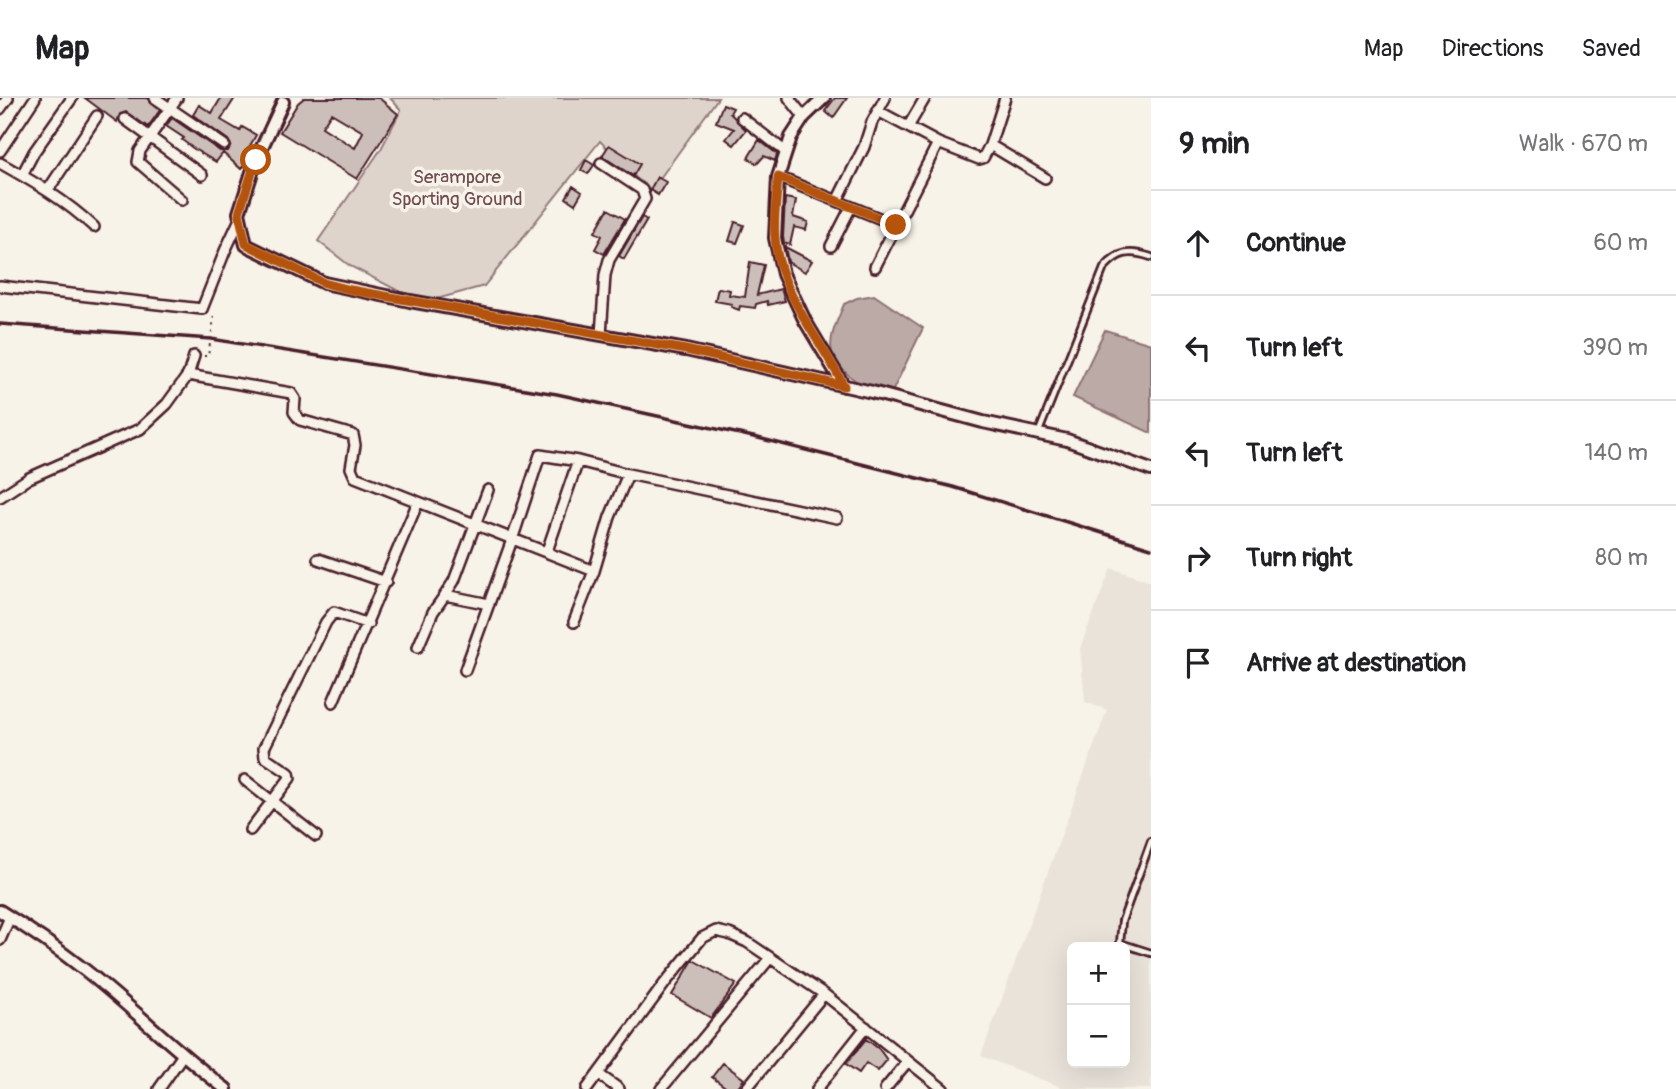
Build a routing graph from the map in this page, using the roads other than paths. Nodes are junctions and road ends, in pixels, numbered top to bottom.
1 (8, 98) edge
2 (35, 98) edge
3 (72, 98) edge
4 (155, 98) edge
5 (177, 98) edge
6 (789, 98) edge
7 (824, 98) edge
8 (886, 98) edge
9 (925, 98) edge
10 (1005, 98) edge
11 (283, 99) edge
12 (171, 107) junction
13 (0, 109) edge
14 (878, 111) junction
15 (97, 116) dead end
16 (804, 117) junction
17 (742, 118) dead end
18 (125, 119) dead end
19 (908, 127) junction
20 (150, 136) junction
21 (938, 143) junction
22 (224, 145) dead end
23 (990, 145) junction
24 (0, 151) edge
25 (786, 152) junction
26 (0, 163) edge
27 (601, 163) dead end
28 (22, 175) junction
29 (202, 175) dead end
30 (778, 177) junction
31 (1045, 178) dead end
32 (48, 190) junction
33 (182, 200) dead end
34 (837, 201) junction
35 (851, 206) junction
36 (240, 219) junction
37 (896, 225) junction
38 (94, 227) dead end
39 (831, 246) dead end
40 (1151, 257) edge
41 (875, 267) dead end
42 (0, 286) edge
43 (601, 335) junction
44 (194, 356) road end
45 (188, 376) junction
46 (844, 386) junction
47 (1038, 435) junction
48 (578, 461) junction
49 (1151, 470) edge
50 (628, 474) junction
51 (488, 490) dead end
52 (0, 497) edge
53 (418, 502) junction
54 (837, 518) dead end
55 (477, 524) junction
56 (513, 537) junction
57 (547, 551) junction
58 (318, 558) dead end
59 (594, 571) junction
60 (386, 582) junction
61 (445, 595) junction
62 (489, 604) junction
63 (574, 622) dead end
64 (368, 624) junction
65 (418, 647) dead end
66 (465, 670) dead end
67 (333, 702) dead end
68 (245, 780) dead end
69 (274, 801) junction
70 (250, 830) dead end
71 (316, 836) dead end
72 (1151, 841) edge
73 (0, 911) edge
74 (10, 917) junction
75 (0, 940) edge
76 (1151, 953) edge
77 (770, 958) junction
78 (824, 994) junction
79 (866, 1027) junction
80 (182, 1056) junction
81 (908, 1061) junction
82 (598, 1074) junction
83 (159, 1089) edge
84 (226, 1089) edge
85 (587, 1089) edge
86 (619, 1089) edge
87 (660, 1089) edge
88 (746, 1089) edge
89 (817, 1089) edge
90 (885, 1089) edge
91 (943, 1089) edge

1 - 13 street
2 - 24 street
3 - 28 street
4 - 12 street
5 - 12 street
6 - 16 street
7 - 16 street
8 - 14 street
9 - 19 street
10 - 23 street
11 - 36 street
12 - 20 street
12 - 22 street
14 - 19 street
14 - 34 street
15 - 32 street
16 - 25 street
17 - 25 street
18 - 20 street
19 - 21 street
20 - 29 street
20 - 33 street
21 - 23 street
21 - 37 street
23 - 31 street
25 - 30 street
26 - 28 street
27 - 43 street
28 - 32 street
30 - 34 street
30 - 46 street
32 - 38 street
34 - 35 street
35 - 37 street
35 - 39 street
36 - 42 street
36 - 43 street
37 - 41 street
40 - 47 lane
43 - 46 street
44 - 45 street
45 - 52 street
45 - 53 street
46 - 47 street
47 - 49 street
48 - 50 street
48 - 56 street
48 - 57 street
50 - 54 street
50 - 59 street
51 - 55 street
53 - 55 street
53 - 60 street
55 - 56 street
55 - 61 street
56 - 57 street
56 - 62 street
57 - 59 street
58 - 60 street
59 - 63 street
60 - 64 street
61 - 62 street
61 - 65 street
62 - 66 street
64 - 67 street
64 - 69 street
68 - 69 street
69 - 70 street
69 - 71 street
72 - 76 lane
73 - 74 street
74 - 75 street
74 - 80 street
77 - 78 street
77 - 82 street
77 - 87 street
78 - 79 street
78 - 88 street
79 - 81 street
79 - 89 street
80 - 83 street
80 - 84 street
81 - 90 street
81 - 91 street
82 - 85 street
82 - 86 street

